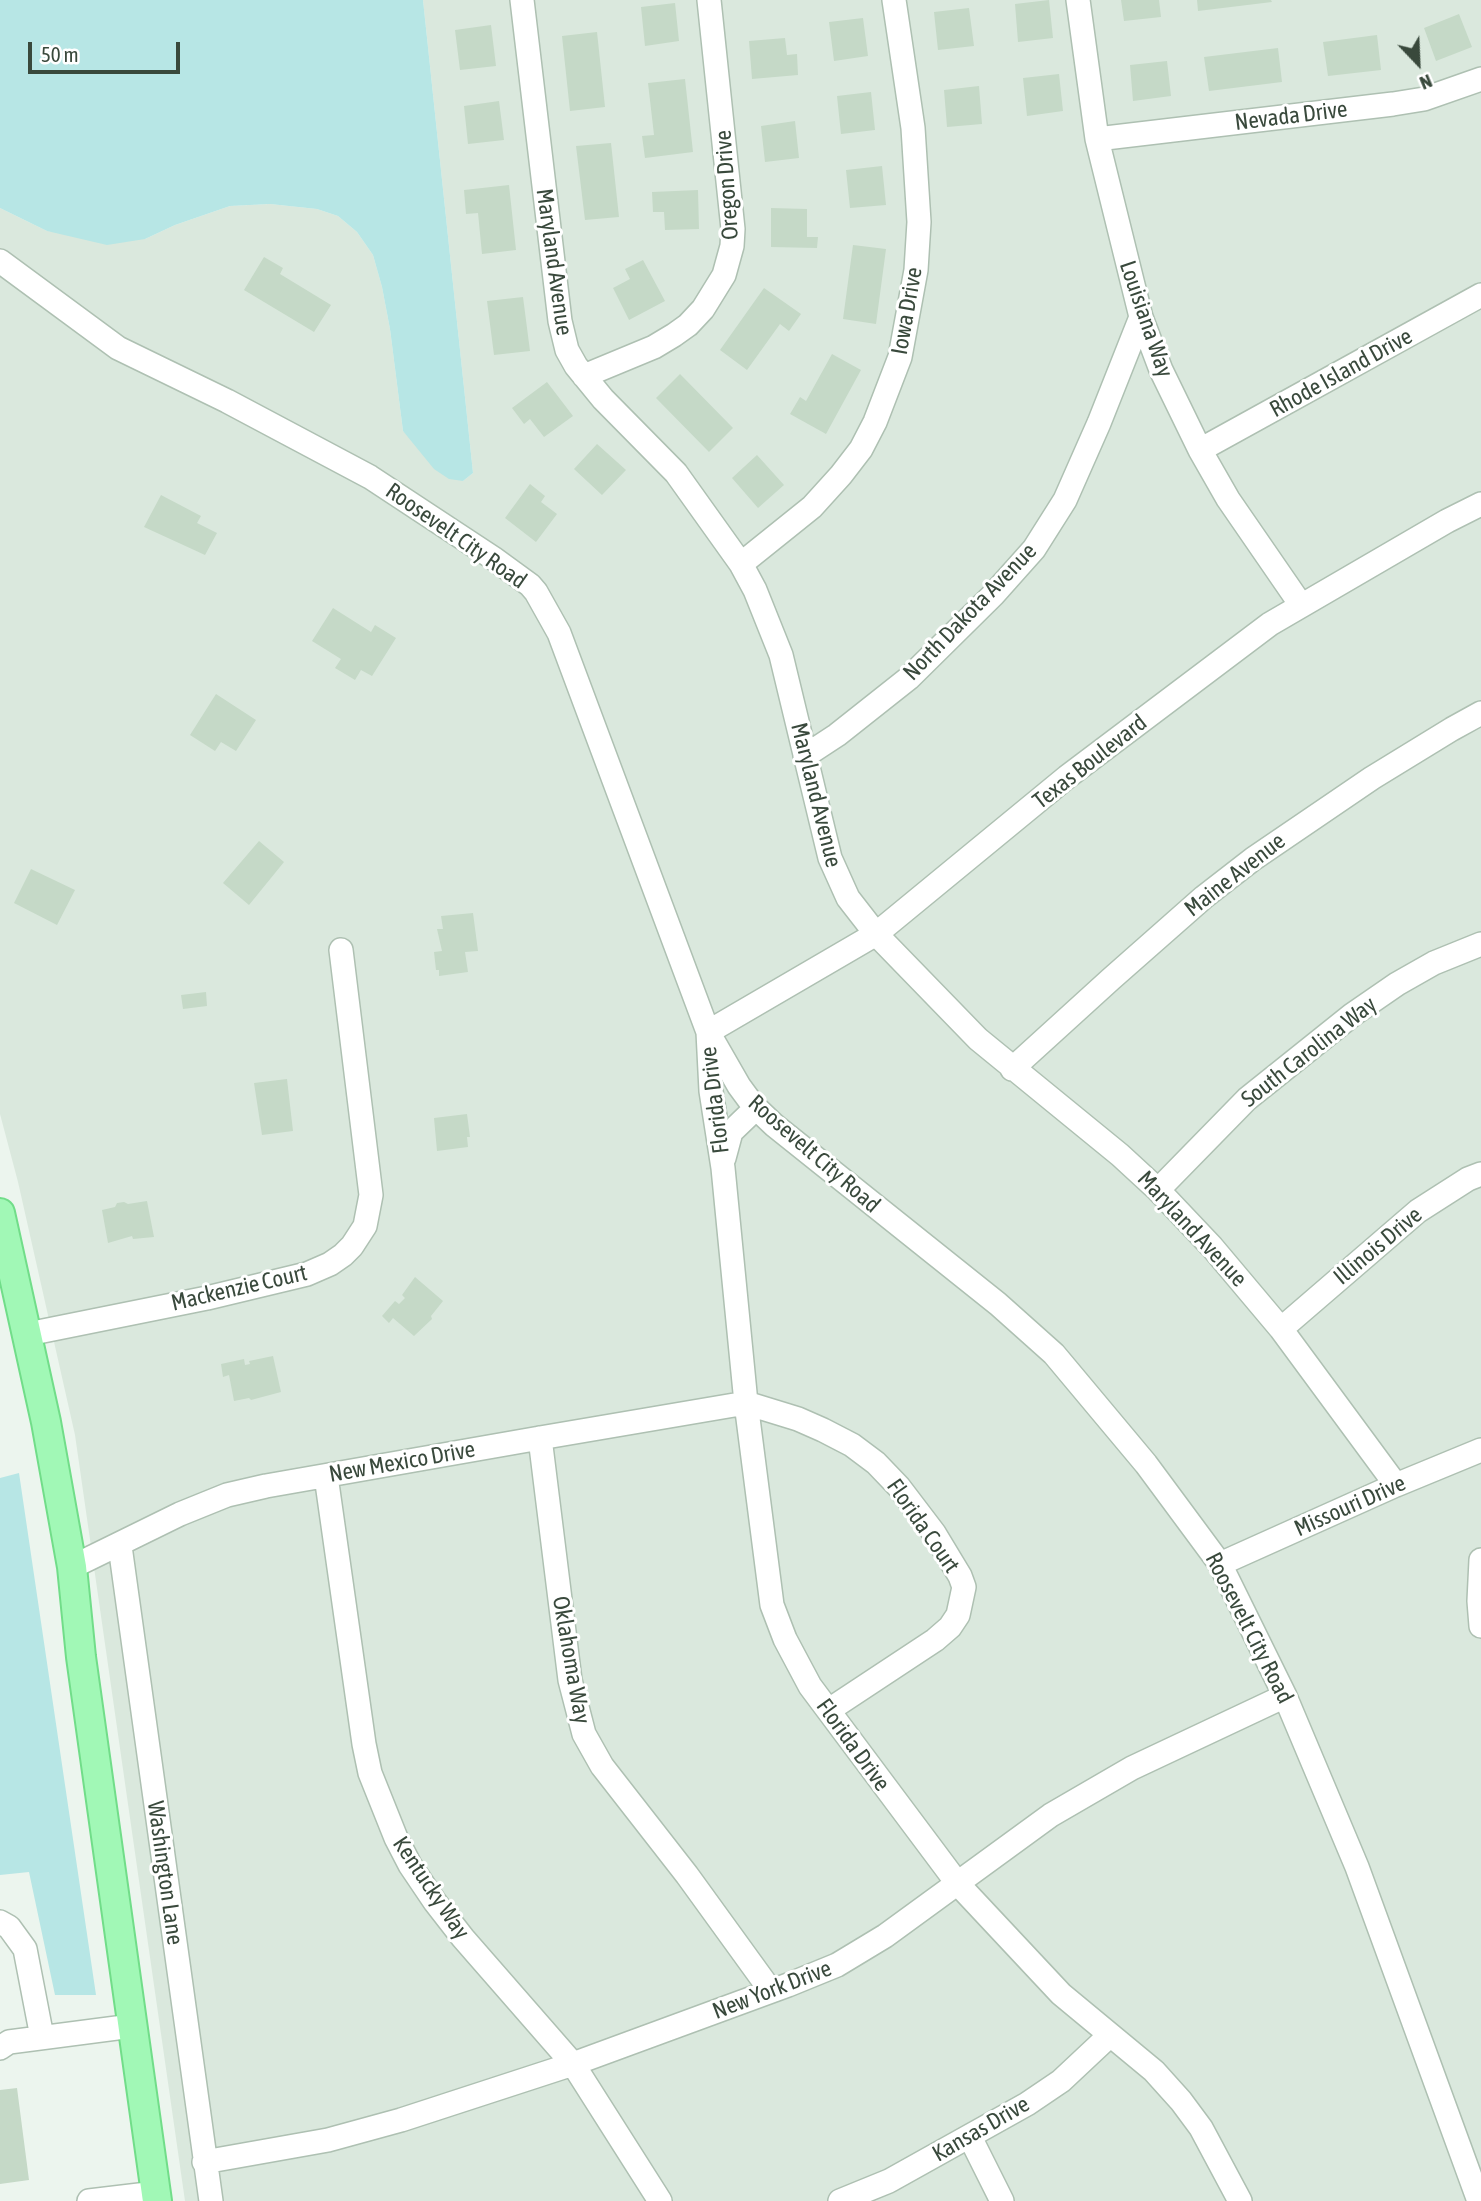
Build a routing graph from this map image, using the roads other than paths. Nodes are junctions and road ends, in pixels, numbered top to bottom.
1 (522, 0) edge
2 (709, 0) edge
3 (894, 0) edge
4 (1078, 0) edge
5 (1481, 79) edge
6 (1097, 139) junction
7 (0, 261) edge
8 (1481, 295) edge
9 (1140, 317) junction
10 (584, 376) junction
11 (1200, 450) junction
12 (1481, 504) edge
13 (741, 564) junction
14 (1301, 605) junction
15 (1481, 713) edge
16 (805, 756) junction
17 (876, 934) junction
18 (1481, 944) edge
19 (341, 950) dead end
20 (708, 1032) junction
21 (1012, 1069) junction
22 (756, 1108) junction
23 (723, 1168) junction
24 (1481, 1174) edge
25 (1158, 1190) junction
26 (0, 1213) edge
27 (1281, 1329) junction
28 (28, 1334) junction
29 (746, 1403) junction
30 (540, 1437) junction
31 (1481, 1450) edge
32 (326, 1476) junction
33 (1396, 1485) junction
34 (120, 1545) junction
35 (1481, 1560) edge
36 (1220, 1564) junction
37 (72, 1567) junction
38 (1481, 1626) edge
39 (1285, 1696) junction
40 (828, 1710) junction
41 (958, 1884) junction
42 (0, 1922) edge
43 (771, 1991) junction
44 (132, 2026) junction
45 (1110, 2036) junction
46 (42, 2038) junction
47 (0, 2048) edge
48 (573, 2064) junction
49 (970, 2137) junction
50 (204, 2162) junction
51 (156, 2197) edge
52 (89, 2201) edge
53 (211, 2201) edge
54 (660, 2201) edge
55 (840, 2201) edge
56 (1002, 2201) edge
57 (1240, 2201) edge
58 (1479, 2201) edge

1 - 10 street, Maryland Avenue
2 - 10 street, Oregon Drive
3 - 13 street, Iowa Drive
4 - 6 street, Louisiana Way
5 - 6 street, Nevada Drive
6 - 9 street, Louisiana Way
7 - 20 street, Roosevelt City Road
8 - 11 street, Rhode Island Drive
9 - 11 street, Louisiana Way
9 - 16 street, North Dakota Avenue
10 - 13 street, Maryland Avenue
11 - 14 street, Louisiana Way
12 - 14 street, Texas Boulevard
13 - 16 street, Maryland Avenue
14 - 17 street, Texas Boulevard
15 - 21 street, Maine Avenue
16 - 17 street, Maryland Avenue
17 - 20 street, Texas Boulevard
17 - 21 street, Maryland Avenue
18 - 25 street, South Carolina Way
19 - 28 street, Mackenzie Court
20 - 22 street, Roosevelt City Road
20 - 23 street, Florida Drive
21 - 25 street, Maryland Avenue
22 - 23 street, Florida Drive
22 - 36 street, Roosevelt City Road
23 - 29 street, Florida Drive
24 - 27 street, Illinois Drive
25 - 27 street, Maryland Avenue
26 - 28 main road
27 - 33 street, Maryland Avenue
28 - 37 main road
29 - 30 street, New Mexico Drive
29 - 40 street, Florida Drive
29 - 40 street, Florida Court
30 - 32 street, New Mexico Drive
30 - 43 street, Oklahoma Way
31 - 33 street, Missouri Drive
32 - 34 street, New Mexico Drive
32 - 48 street, Kentucky Way
33 - 36 street, Missouri Drive
34 - 37 street, New Mexico Drive
34 - 50 street, Washington Lane
35 - 38 street
36 - 39 street, Roosevelt City Road
37 - 44 main road
39 - 41 street, New York Drive
39 - 58 street, Roosevelt City Road
40 - 41 street, Florida Drive
41 - 43 street, New York Drive
41 - 45 street, Florida Drive
42 - 46 street
43 - 48 street, New York Drive
44 - 46 street
44 - 51 main road
45 - 49 street, Kansas Drive
45 - 57 street, Florida Drive
46 - 47 street
48 - 50 street, New York Drive
48 - 54 street, Kentucky Way
49 - 55 street, Kansas Drive
49 - 56 street
50 - 53 street, Washington Lane
51 - 52 street

